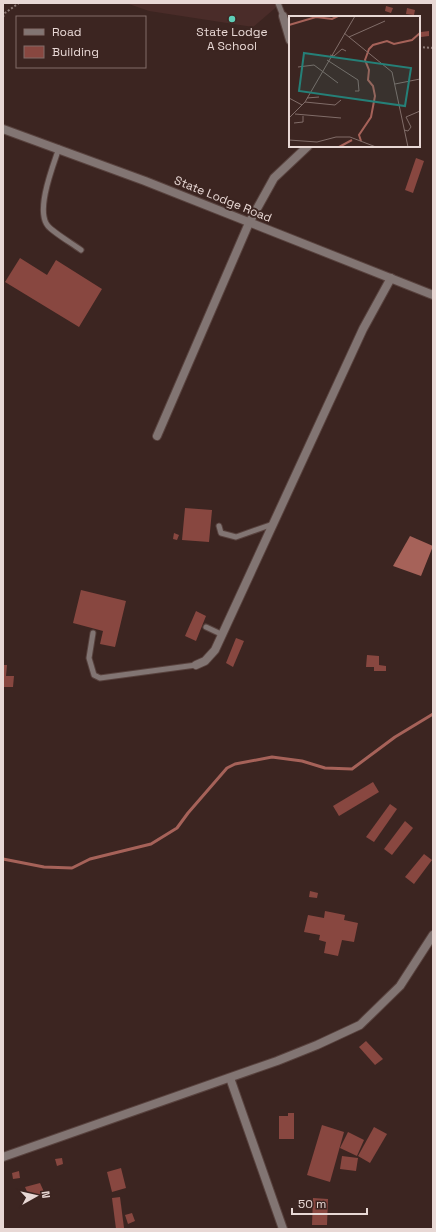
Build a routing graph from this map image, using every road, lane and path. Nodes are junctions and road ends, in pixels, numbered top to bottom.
1 (19, 3) edge
2 (278, 3) edge
3 (283, 16) joint
4 (3, 17) edge
5 (289, 37) edge
6 (420, 47) edge
7 (433, 48) edge
8 (3, 129) edge
9 (307, 147) edge
10 (58, 148) junction
11 (249, 223) junction
12 (81, 250) dead end
13 (391, 278) junction
14 (433, 295) edge
15 (157, 436) dead end
16 (273, 524) junction
17 (219, 526) dead end
18 (206, 627) dead end
19 (93, 633) dead end
20 (223, 635) junction
21 (196, 665) joint
22 (433, 935) edge
23 (230, 1078) junction
24 (3, 1157) edge
25 (283, 1229) edge

1 - 4 path
2 - 3 lane
3 - 5 street
6 - 7 path
8 - 10 street, State Lodge Road
9 - 11 street
10 - 11 street, State Lodge Road
10 - 12 lane
11 - 13 street, State Lodge Road
11 - 15 street
13 - 14 street, State Lodge Road
13 - 16 street
16 - 17 lane
16 - 20 street
18 - 20 lane
19 - 21 lane
20 - 21 street
22 - 23 street
23 - 24 street
23 - 25 street

